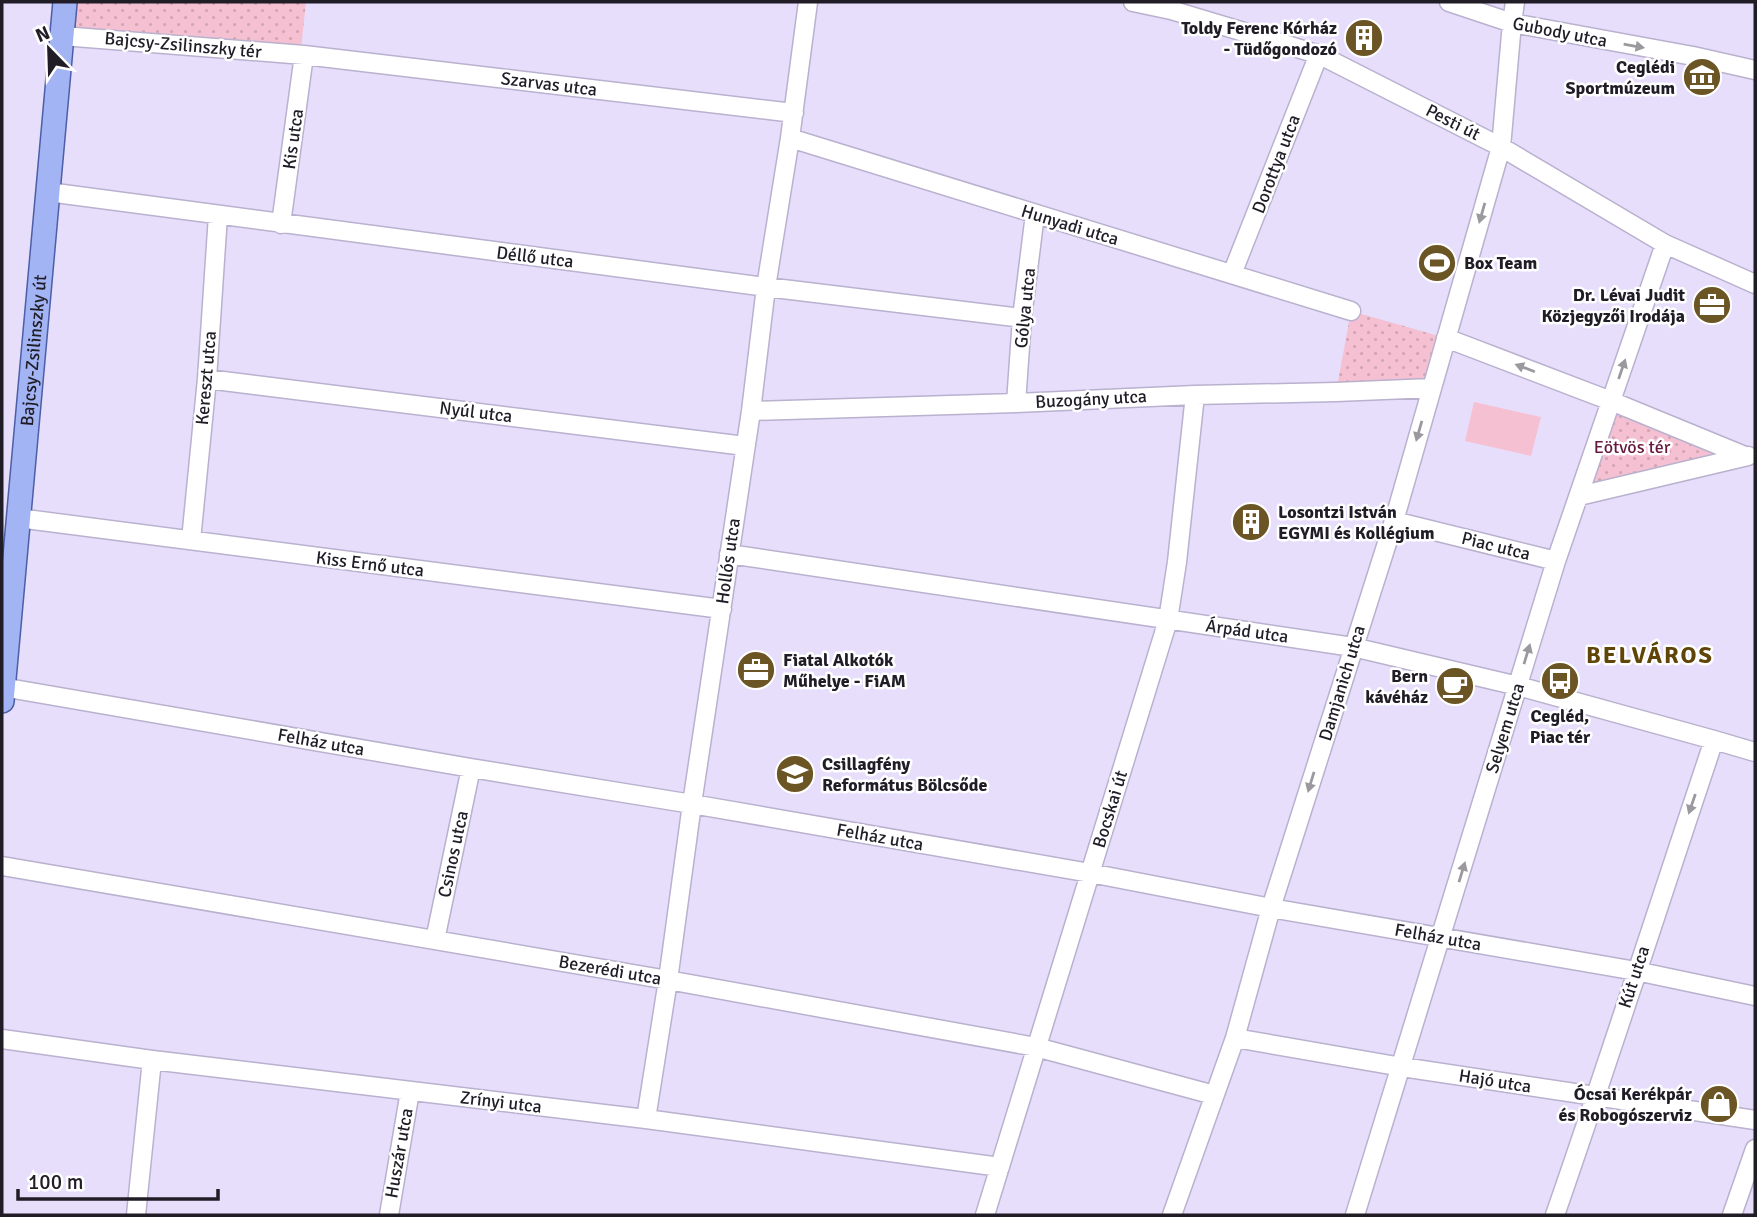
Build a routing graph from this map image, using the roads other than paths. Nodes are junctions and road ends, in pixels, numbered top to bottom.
1 (65, 2) edge
2 (808, 2) edge
3 (1133, 2) edge
4 (1449, 2) edge
5 (1515, 2) edge
6 (1172, 6) edge
7 (1512, 23) junction
8 (62, 36) junction
9 (304, 55) junction
10 (1320, 55) junction
11 (1755, 70) edge
12 (794, 113) junction
13 (790, 138) junction
14 (1501, 147) junction
15 (48, 192) junction
16 (218, 215) junction
17 (1035, 215) junction
18 (281, 224) junction
19 (1665, 244) junction
20 (1232, 274) junction
21 (1755, 284) edge
22 (766, 287) junction
23 (1351, 311) dead end
24 (1023, 318) junction
25 (1446, 338) junction
26 (207, 379) junction
27 (1432, 388) junction
28 (1195, 395) junction
29 (1611, 401) junction
30 (1016, 403) junction
31 (751, 411) junction
32 (745, 446) junction
33 (1750, 456) edge
34 (1579, 496) junction
35 (18, 518) junction
36 (1394, 521) junction
37 (191, 540) junction
38 (729, 554) junction
39 (1556, 561) junction
40 (722, 609) junction
41 (1168, 620) junction
42 (1353, 647) junction
43 (1518, 686) junction
44 (2, 692) edge
45 (1714, 740) junction
46 (1755, 752) edge
47 (471, 768) junction
48 (692, 804) junction
49 (2, 866) edge
50 (1090, 873) junction
51 (1271, 908) junction
52 (1442, 937) junction
53 (435, 940) junction
54 (1636, 971) junction
55 (668, 980) junction
56 (1755, 996) edge
57 (1235, 1038) junction
58 (2, 1039) edge
59 (1036, 1048) junction
60 (152, 1060) junction
61 (1402, 1067) junction
62 (410, 1091) junction
63 (1213, 1095) junction
64 (1596, 1096) junction
65 (646, 1119) junction
66 (1755, 1120) edge
67 (1755, 1151) edge
68 (1000, 1167) junction
69 (136, 1215) edge
70 (389, 1215) edge
71 (986, 1215) edge
72 (1172, 1215) edge
73 (1355, 1215) edge
74 (1555, 1215) edge
75 (1732, 1215) edge

1 - 8 main road, Bajcsy-Zsilinszky út
2 - 12 street, Hollós utca
3 - 6 street, Pesti út
4 - 7 street, Gubody utca
5 - 7 street, Damjanich utca
6 - 10 street, Pesti út
7 -> 11 street, Gubody utca
7 - 14 street, Damjanich utca
8 - 9 street, Bajcsy-Zsilinszky tér
8 - 15 main road, Bajcsy-Zsilinszky út
9 - 12 street, Szarvas utca
9 - 18 street, Kis utca
10 - 14 street, Pesti út
10 - 20 street, Dorottya utca
12 - 13 street, Hollós utca
13 - 17 street, Hunyadi utca
13 - 22 street, Hollós utca
14 - 19 street, Pesti út
14 -> 25 street, Damjanich utca
15 - 16 street, Déllő utca
15 - 35 main road, Bajcsy-Zsilinszky út
16 - 18 street, Déllő utca
16 - 26 street, Kereszt utca
17 - 20 street, Hunyadi utca
17 - 24 street, Gólya utca
18 - 22 street, Déllő utca
19 - 21 street, Pesti út
29 -> 19 street, Selyem utca
20 - 23 street, Hunyadi utca
22 - 24 street, Déllő utca
22 - 31 street, Hollós utca
24 - 30 street, Gólya utca
25 - 27 street, Damjanich utca
29 -> 25 street
26 - 32 street, Nyúl utca
26 - 37 street, Kereszt utca
27 - 28 street, Buzogány utca
27 -> 36 street, Damjanich utca
28 - 30 street, Buzogány utca
28 - 41 street, Bocskai út
29 - 33 street
29 - 34 street, Selyem utca
30 - 31 street, Buzogány utca
31 - 32 street, Hollós utca
32 - 38 street, Hollós utca
33 - 34 street
34 - 39 street, Selyem utca
35 - 37 street, Kiss Ernő utca
35 - 44 main road, Bajcsy-Zsilinszky út
36 - 39 street, Piac utca
36 - 42 street, Damjanich utca
37 - 40 street, Kiss Ernő utca
38 - 40 street, Hollós utca
38 - 41 street, Árpád utca
43 -> 39 street, Selyem utca
40 - 48 street, Hollós utca
41 - 42 street, Árpád utca
41 - 50 street, Bocskai út
42 - 43 street, Árpád utca
42 -> 51 street, Damjanich utca
43 - 45 street, Árpád utca
52 -> 43 street, Selyem utca
44 - 47 street, Felház utca
45 - 46 street, Árpád utca
45 -> 54 street, Kút utca
47 - 48 street, Felház utca
47 - 53 street, Csinos utca
48 - 50 street, Felház utca
48 - 55 street, Hollós utca
49 - 53 street, Bezerédi utca
50 - 51 street, Felház utca
50 - 59 street, Bocskai út
51 - 52 street, Felház utca
51 - 57 street, Damjanich utca
52 - 54 street, Felház utca
52 - 61 street, Selyem utca
53 - 55 street, Bezerédi utca
54 - 56 street, Felház utca
54 - 64 street, Kút utca
55 - 59 street, Bezerédi utca
55 - 65 street, Hollós utca
57 - 61 street, Hajó utca
57 - 63 street, Damjanich utca
58 - 60 street, Zrínyi utca
59 - 63 street, Bezerédi utca
59 - 68 street, Bocskai út
60 - 62 street, Zrínyi utca
60 - 69 street
61 - 64 street, Hajó utca
61 - 73 street, Selyem utca
62 - 65 street, Zrínyi utca
62 - 70 street, Huszár utca
63 - 72 street, Damjanich utca
64 - 66 street, Hajó utca
64 - 74 street, Kút utca
65 - 68 street, Zrínyi utca
67 - 75 street
68 - 71 street, Bocskai út

